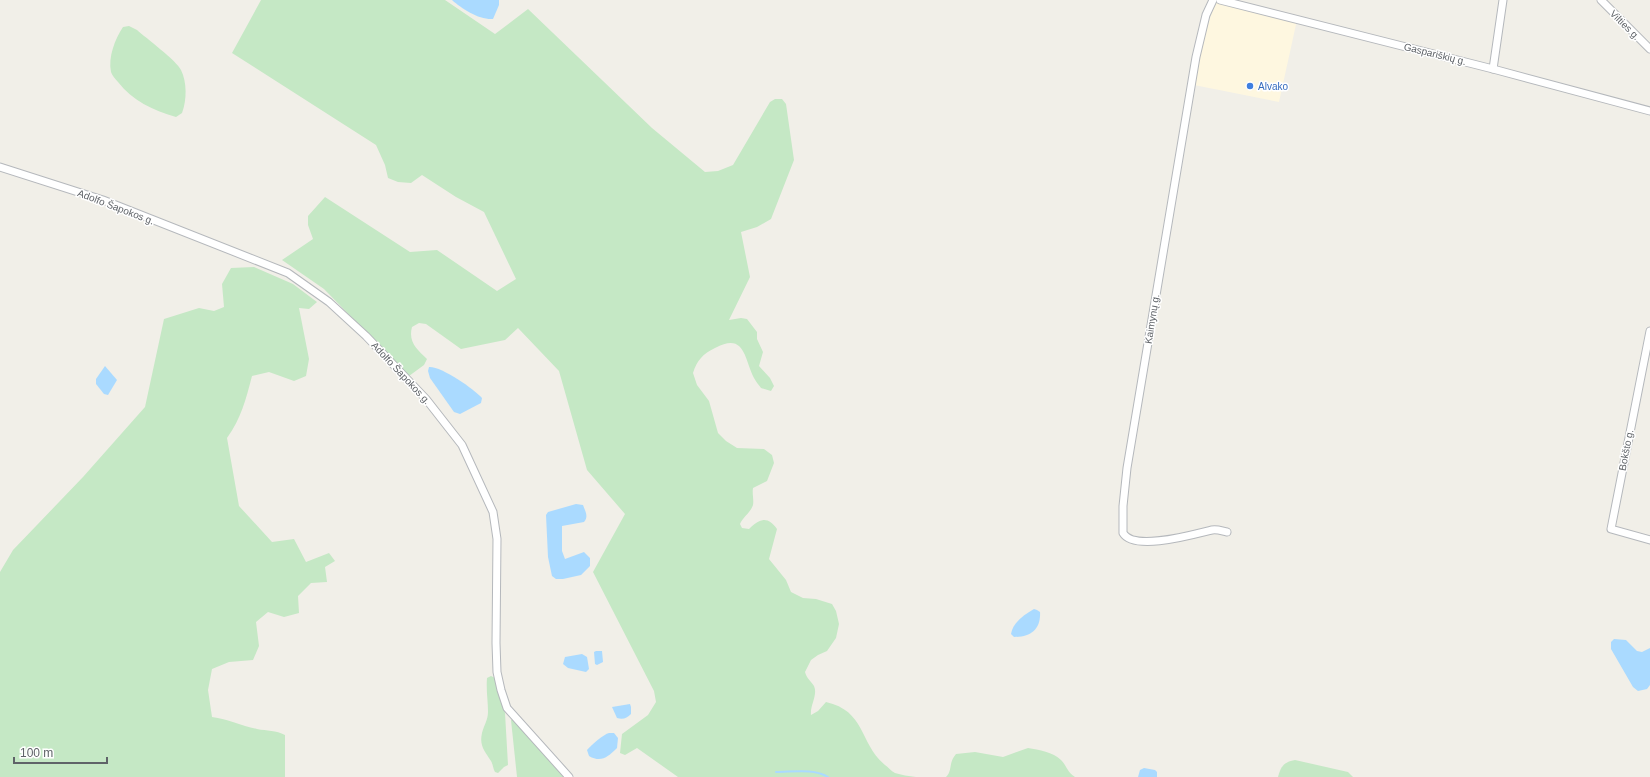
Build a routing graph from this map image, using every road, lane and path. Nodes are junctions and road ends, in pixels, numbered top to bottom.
1 (1213, 0) edge
2 (1220, 0) edge
3 (1503, 0) edge
4 (1601, 0) edge
5 (1650, 49) edge
6 (1493, 68) junction
7 (1650, 111) edge
8 (0, 167) edge
9 (1650, 331) edge
10 (1227, 532) dead end
11 (1650, 540) edge
12 (569, 777) edge

1 - 10 street, Kaimynų g.
2 - 6 street, Gaspariškių g.
3 - 6 street
4 - 5 street, Vilties g.
6 - 7 street, Gaspariškių g.
8 - 12 street, Adolfo Šapokos g.
9 - 11 street, Bokšto g.

